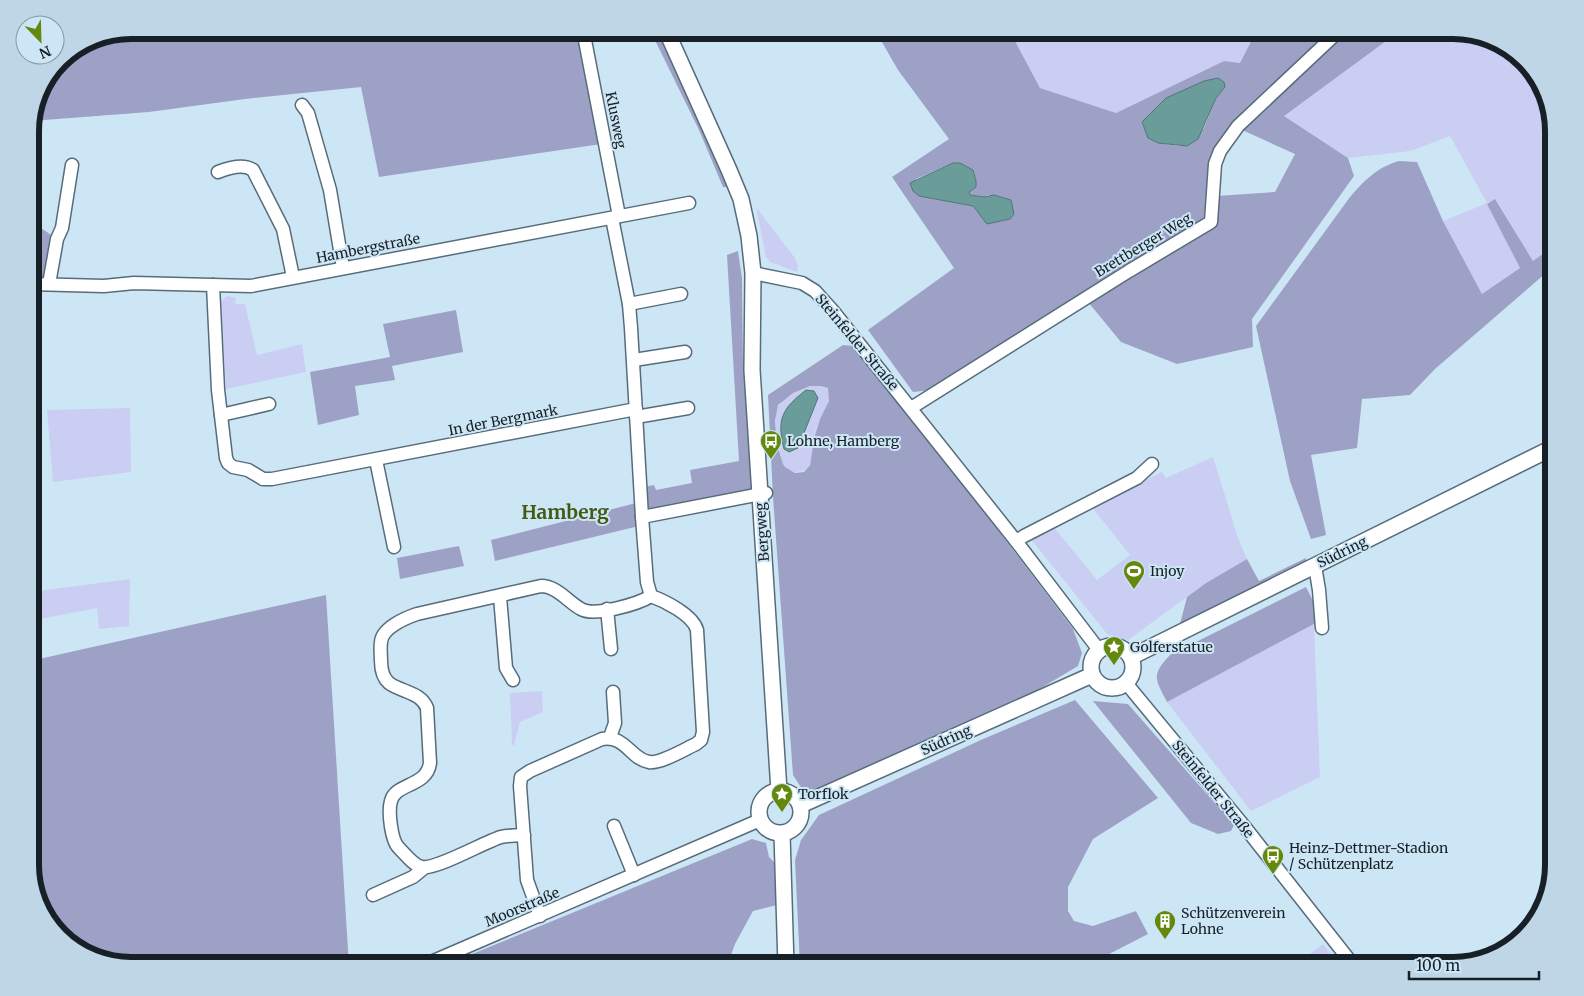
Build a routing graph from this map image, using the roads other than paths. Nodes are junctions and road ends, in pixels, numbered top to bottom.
1 (585, 39) edge
2 (670, 39) edge
3 (1330, 39) edge
4 (302, 105) dead end
5 (72, 165) dead end
6 (218, 172) dead end
7 (689, 203) dead end
8 (616, 217) junction
9 (343, 268) junction
10 (753, 273) junction
11 (293, 277) junction
12 (39, 284) edge
13 (49, 284) junction
14 (213, 285) junction
15 (681, 294) dead end
16 (628, 304) junction
17 (685, 352) dead end
18 (634, 360) junction
19 (269, 404) dead end
20 (688, 408) dead end
21 (911, 408) junction
22 (636, 413) junction
23 (220, 415) junction
24 (1545, 451) edge
25 (376, 460) junction
26 (1152, 464) dead end
27 (763, 494) junction
28 (642, 518) junction
29 (1016, 541) junction
30 (394, 547) dead end
31 (1315, 566) junction
32 (651, 596) junction
33 (500, 597) junction
34 (607, 609) junction
35 (1322, 628) dead end
36 (610, 649) dead end
37 (1099, 650) junction
38 (1131, 657) junction
39 (1092, 675) junction
40 (513, 680) dead end
41 (1126, 683) junction
42 (613, 692) dead end
43 (610, 737) junction
44 (778, 791) junction
45 (801, 805) junction
46 (760, 820) junction
47 (614, 826) dead end
48 (782, 834) junction
49 (524, 835) junction
50 (424, 868) junction
51 (634, 875) junction
52 (373, 895) dead end
53 (540, 916) junction
54 (443, 957) edge
55 (786, 957) edge
56 (1347, 957) edge

1 - 8 street, Klusweg
2 - 10 main road
3 - 21 street, Brettberger Weg
4 - 9 street
5 - 13 street
6 - 11 street
7 - 8 street, Hambergstraße
8 - 9 street, Hambergstraße
8 - 16 street
9 - 11 street, Hambergstraße
10 - 21 street, Steinfelder Straße
10 - 27 main road, Bergweg
11 - 14 street, Hambergstraße
12 - 13 street, Hambergstraße
13 - 14 street, Hambergstraße
14 - 23 street, In der Bergmark
15 - 16 street
16 - 18 street
17 - 18 street
18 - 22 street
19 - 23 street
20 - 22 street, In der Bergmark
21 - 29 street, Steinfelder Straße
22 - 25 street, In der Bergmark
22 - 28 street
23 - 25 street, In der Bergmark
24 - 31 main road, Südring
25 - 30 street
26 - 29 street
27 - 28 street
27 - 44 main road, Bergweg
28 - 32 street
29 - 37 street, Steinfelder Straße
31 - 35 street
31 - 38 main road, Südring
32 - 34 street
32 - 43 street
33 - 34 street
33 - 40 street
33 - 50 street
34 - 36 street
37 - 38 main road
37 - 39 main road
38 - 41 main road
39 - 41 main road
39 - 45 main road, Südring
41 - 56 street, Steinfelder Straße
42 - 43 street
43 - 49 street
44 - 45 main road
44 - 46 main road
45 - 48 main road
46 - 48 main road
46 - 51 street, Moorstraße
47 - 51 street
48 - 55 main road
49 - 50 street
49 - 53 street
50 - 52 street
51 - 53 street, Moorstraße
53 - 54 street, Moorstraße

